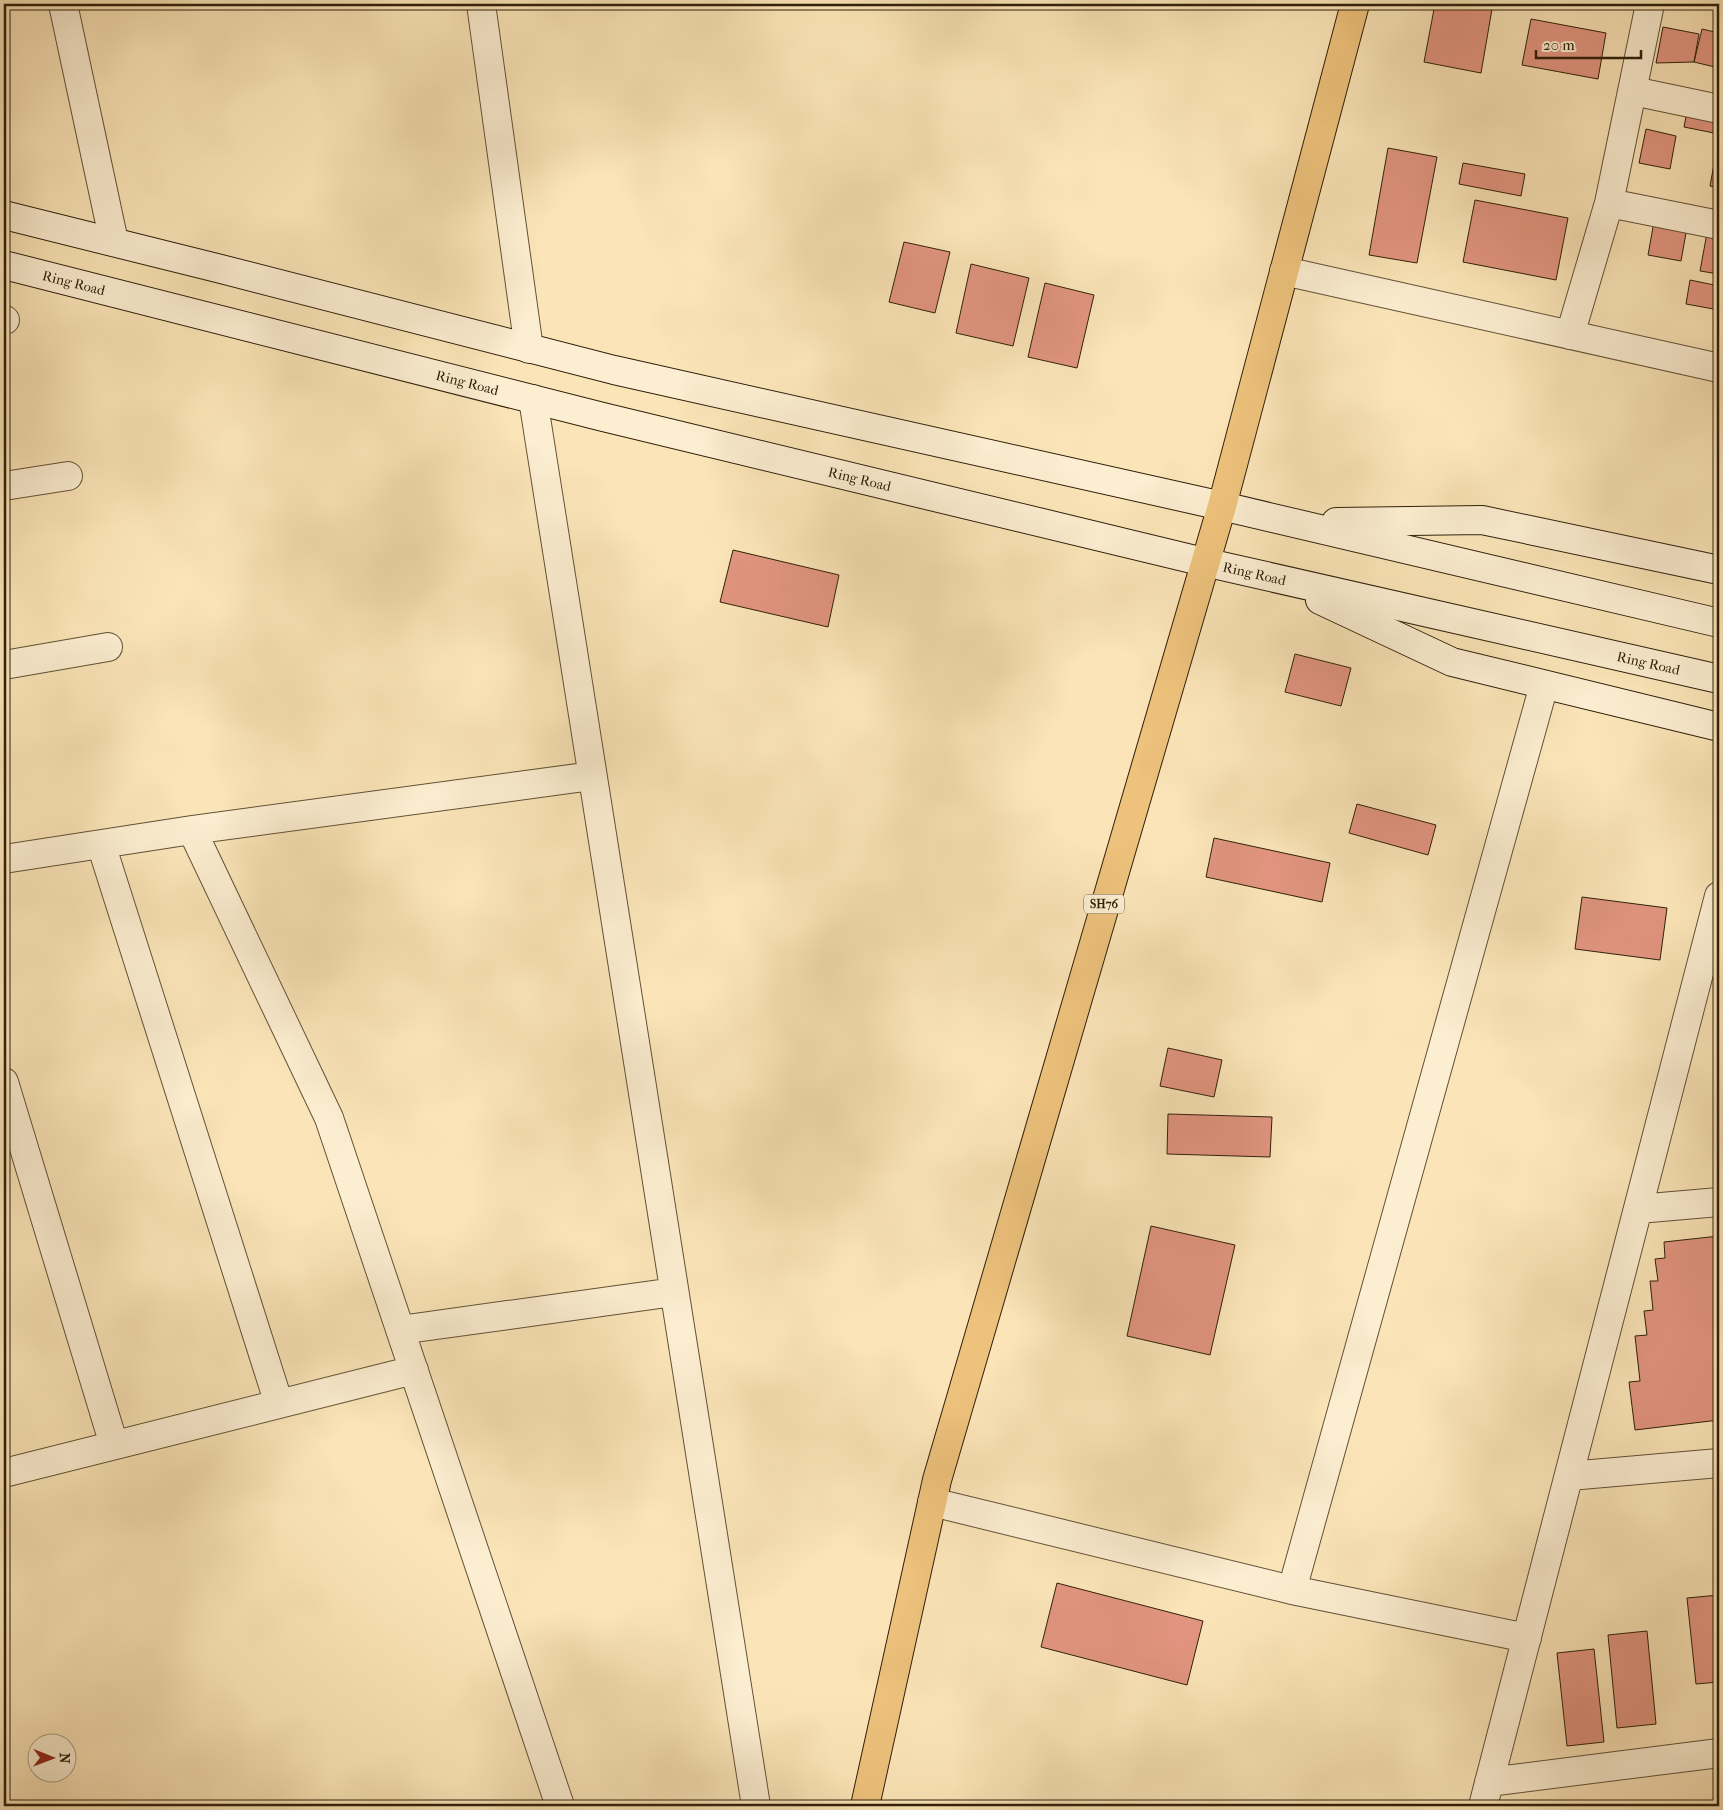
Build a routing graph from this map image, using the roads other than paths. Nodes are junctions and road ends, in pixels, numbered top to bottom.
1 (63, 4) edge
2 (481, 4) edge
3 (1355, 4) edge
4 (1650, 4) edge
5 (1632, 91) junction
6 (1719, 108) edge
7 (1609, 203) junction
8 (4, 215) edge
9 (1719, 225) edge
10 (114, 242) junction
11 (4, 265) edge
12 (1284, 271) junction
13 (1570, 335) junction
14 (529, 349) junction
15 (1719, 368) edge
16 (533, 399) junction
17 (68, 476) dead end
18 (4, 486) edge
19 (1222, 506) junction
20 (1292, 522) junction
21 (1204, 562) junction
22 (1719, 570) edge
23 (1273, 578) junction
24 (1719, 623) edge
25 (108, 647) dead end
26 (4, 665) edge
27 (1719, 679) edge
28 (1544, 685) junction
29 (1719, 727) edge
30 (592, 776) junction
31 (192, 830) junction
32 (101, 844) junction
33 (4, 859) edge
34 (1719, 896) edge
35 (4, 1082) edge
36 (1719, 1202) edge
37 (1638, 1209) junction
38 (674, 1292) junction
39 (400, 1330) junction
40 (414, 1370) junction
41 (280, 1404) junction
42 (114, 1445) junction
43 (1719, 1463) edge
44 (4, 1473) edge
45 (1569, 1476) junction
46 (932, 1502) junction
47 (1292, 1590) junction
48 (1527, 1638) junction
49 (1719, 1754) edge
50 (1486, 1794) edge
51 (560, 1806) edge
52 (756, 1806) edge
53 (865, 1806) edge

1 - 10 street
2 - 14 street
3 - 12 main road, SH76
4 - 5 street
5 - 6 street
5 - 7 street
7 - 9 street
7 - 13 street
8 - 10 street
10 - 14 street
11 - 16 street, Ring Road
12 - 13 street
12 - 19 main road, SH76
13 - 15 street
14 - 19 street
16 - 21 street, Ring Road
16 - 30 street
17 - 18 street
19 - 20 street
19 - 21 main road, SH76
20 - 22 street
20 - 24 street
21 - 23 street, Ring Road
21 - 46 main road, SH76
23 - 27 street, Ring Road
23 - 28 street
25 - 26 street
28 - 29 street
28 - 47 street
30 - 31 street
30 - 38 street
31 - 32 street
31 - 39 street
32 - 33 street
32 - 41 street
34 - 37 street
35 - 42 street
36 - 37 street
37 - 45 street
38 - 39 street
38 - 52 street
39 - 40 street
40 - 41 street
40 - 51 street
41 - 42 street
42 - 44 street
43 - 45 street
45 - 48 street
46 - 47 street
46 - 53 main road, SH76
47 - 48 street
48 - 50 street
49 - 50 street

